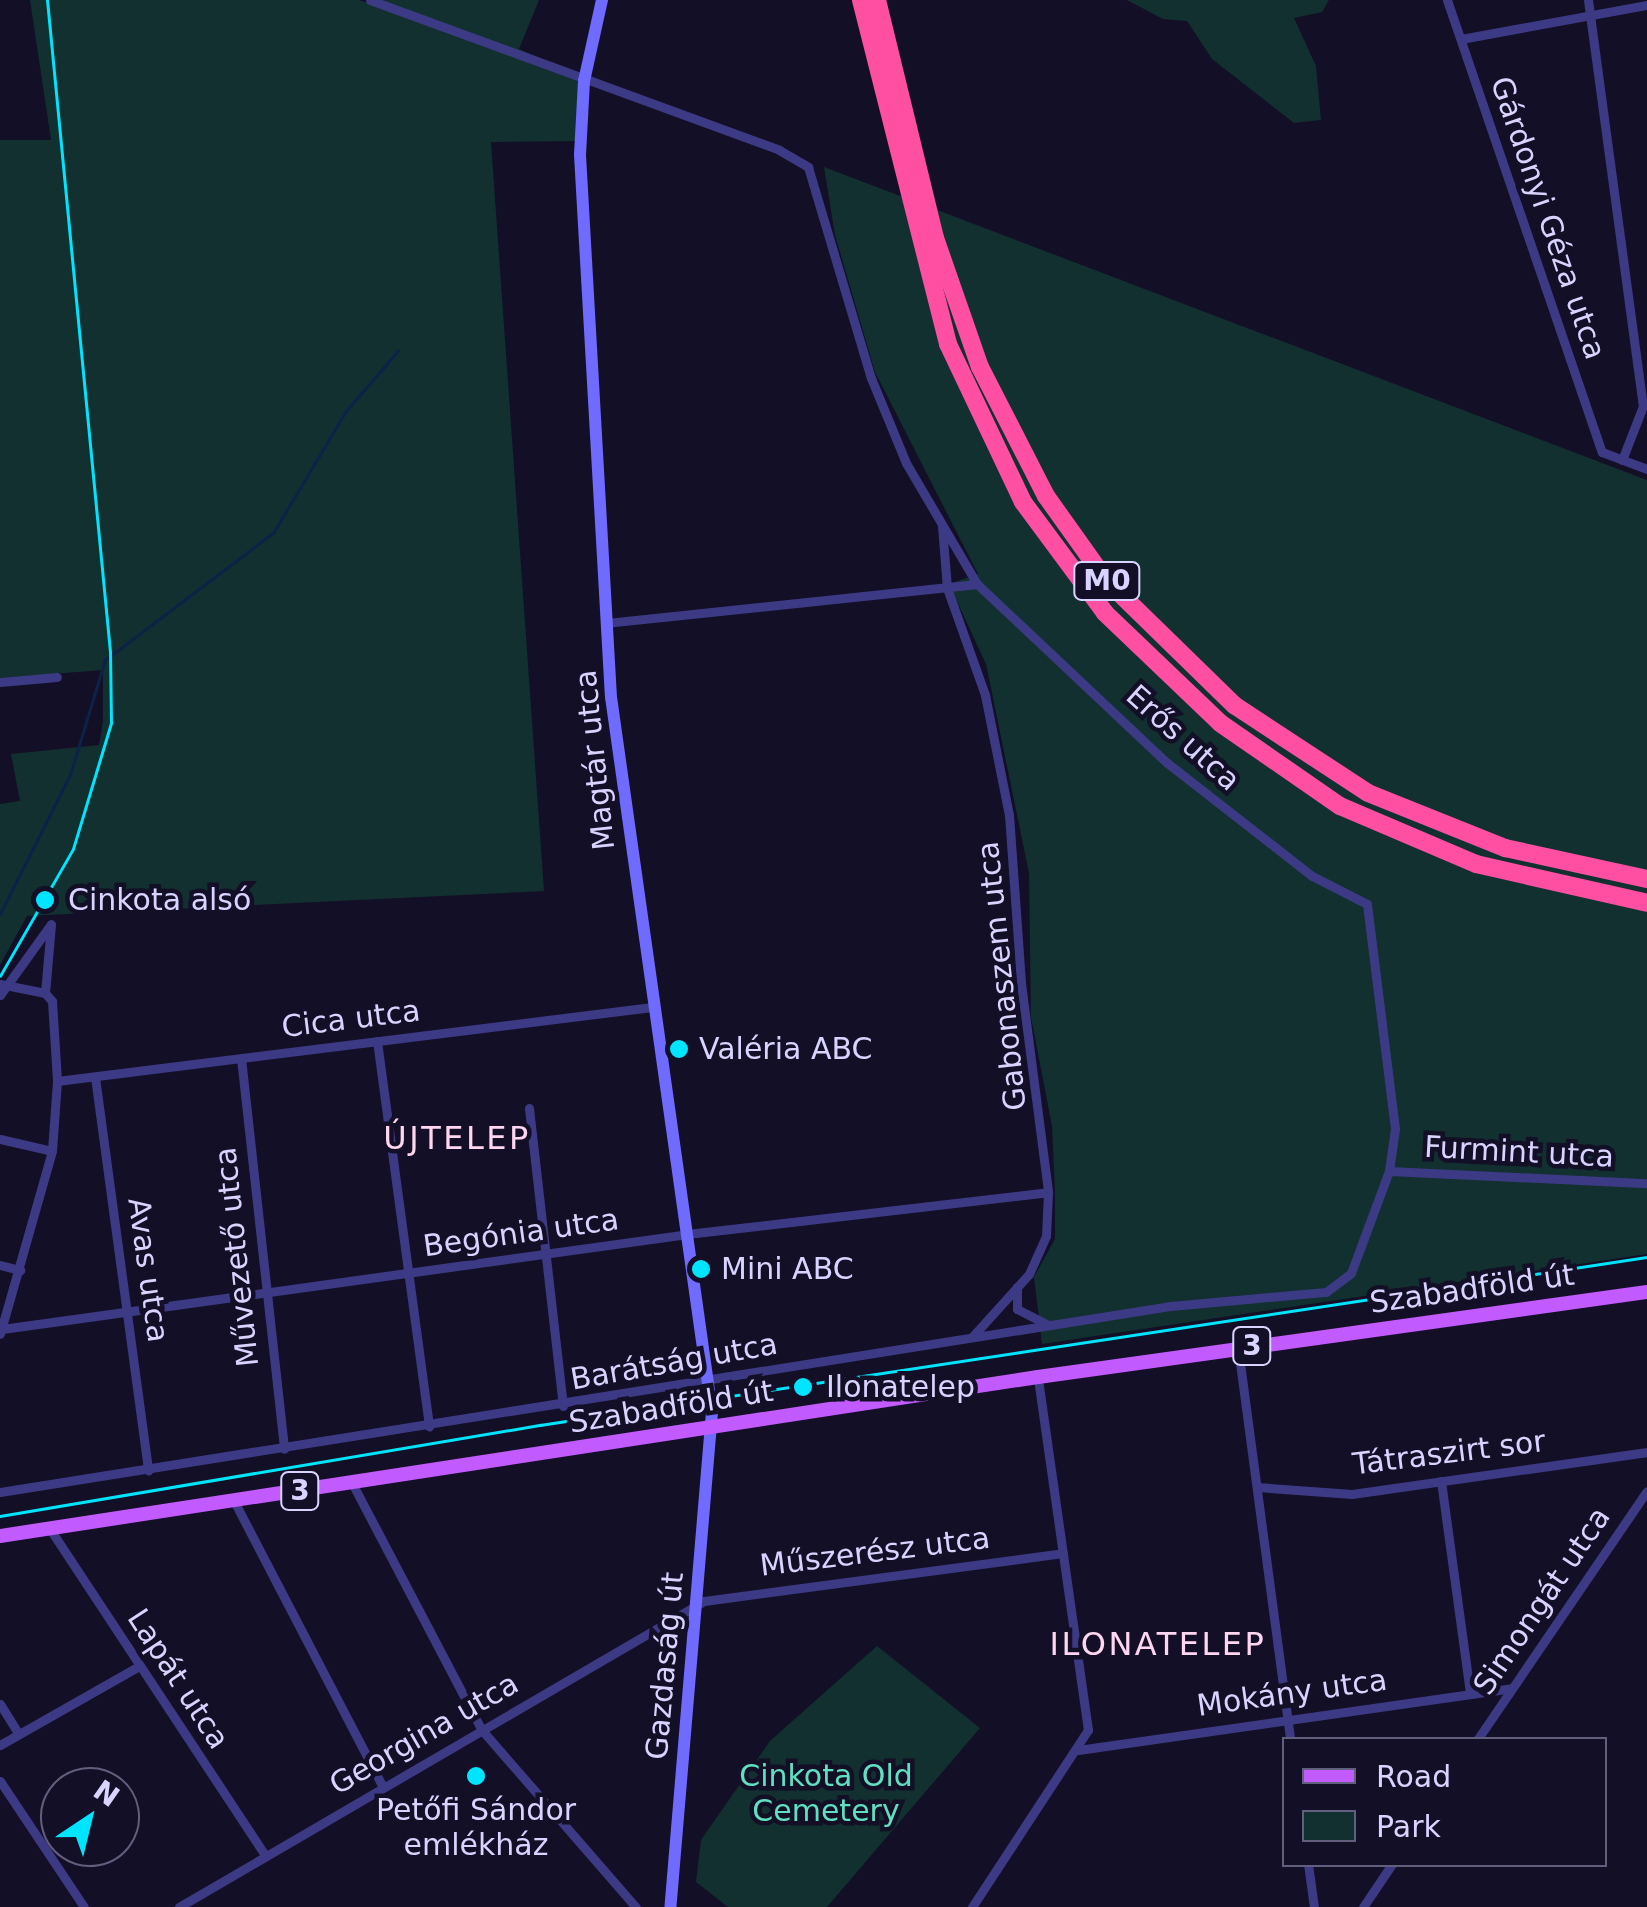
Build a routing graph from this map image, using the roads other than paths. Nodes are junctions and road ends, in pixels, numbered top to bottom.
1 (370, 0) edge
2 (602, 0) edge
3 (862, 0) edge
4 (877, 0) edge
5 (1446, 0) edge
6 (1588, 0) edge
7 (1647, 5) edge
8 (1590, 12) junction
9 (1461, 39) junction
10 (584, 81) junction
11 (1622, 460) junction
12 (1647, 469) edge
13 (942, 524) junction
14 (977, 584) junction
15 (947, 588) junction
16 (606, 623) junction
17 (57, 677) dead end
18 (0, 682) edge
19 (1647, 878) edge
20 (1647, 903) edge
21 (4, 984) edge
22 (45, 992) junction
23 (0, 995) edge
24 (652, 1007) junction
25 (377, 1041) junction
26 (240, 1058) junction
27 (95, 1077) junction
28 (57, 1082) junction
29 (528, 1108) dead end
30 (0, 1139) edge
31 (52, 1151) junction
32 (1389, 1172) junction
33 (1647, 1183) edge
34 (1048, 1192) junction
35 (684, 1236) junction
36 (546, 1255) junction
37 (0, 1266) edge
38 (20, 1270) junction
39 (1351, 1273) joint
40 (408, 1274) junction
41 (1017, 1287) junction
42 (1647, 1292) edge
43 (267, 1294) junction
44 (130, 1312) junction
45 (1053, 1326) junction
46 (1, 1331) edge
47 (970, 1339) junction
48 (1238, 1348) junction
49 (1038, 1377) junction
50 (705, 1381) junction
51 (563, 1406) junction
52 (428, 1427) junction
53 (711, 1429) junction
54 (284, 1449) junction
55 (1647, 1452) edge
56 (148, 1470) junction
57 (1441, 1482) junction
58 (352, 1483) junction
59 (1257, 1486) junction
60 (1647, 1491) edge
61 (0, 1492) edge
62 (234, 1501) junction
63 (50, 1529) junction
64 (0, 1536) edge
65 (1063, 1553) junction
66 (694, 1606) junction
67 (138, 1666) junction
68 (1512, 1688) junction
69 (1470, 1693) junction
70 (0, 1704) edge
71 (1287, 1719) junction
72 (481, 1729) junction
73 (18, 1733) junction
74 (1290, 1737) edge
75 (1480, 1737) edge
76 (0, 1744) edge
77 (1078, 1750) junction
78 (0, 1781) edge
79 (382, 1787) junction
80 (266, 1856) junction
81 (1308, 1867) edge
82 (1390, 1867) edge
83 (84, 1907) edge
84 (179, 1907) edge
85 (636, 1907) edge
86 (670, 1907) edge
87 (972, 1907) edge
88 (1314, 1907) edge
89 (1363, 1907) edge

1 - 10 street
2 - 10 street, Magtár utca
3 - 20 highway, M0
4 - 19 highway, M0
5 - 9 street, Gárdonyi Géza utca
6 - 8 street
7 - 8 street
8 - 9 street
8 - 11 street
9 - 11 street, Gárdonyi Géza utca
10 - 13 street
10 - 16 street, Magtár utca
11 - 12 street
13 - 14 street
13 - 15 street, Gabonaszem utca
14 - 15 street
14 - 32 street, Erős utca
15 - 16 street
15 - 34 street, Gabonaszem utca
16 - 24 street, Magtár utca
17 - 18 street
21 - 22 street
21 - 22 street
21 - 23 street
22 - 28 street
24 - 25 street, Cica utca
24 - 35 street, Magtár utca
25 - 26 street, Cica utca
25 - 40 street
26 - 27 street, Cica utca
26 - 43 street, Művezető utca
27 - 28 street, Cica utca
27 - 44 street, Avas utca
28 - 31 street
29 - 36 street
30 - 31 street
31 - 38 street
32 - 33 street, Furmint utca
32 - 39 street, Erős utca
34 - 35 street, Begónia utca
34 - 41 street, Gabonaszem utca
35 - 36 street, Begónia utca
35 - 50 street, Magtár utca
36 - 40 street, Begónia utca
36 - 51 street
37 - 38 street
38 - 46 street
39 - 45 street, Barátság utca
40 - 43 street, Begónia utca
40 - 52 street
41 - 45 street
41 - 47 street, Gabonaszem utca
42 - 48 main road, Szabadföld út / 3
43 - 44 street, Begónia utca
43 - 54 street, Művezető utca
44 - 46 street, Begónia utca
44 - 56 street, Avas utca
45 - 47 street, Barátság utca
47 - 50 street, Barátság utca
48 - 49 main road, Szabadföld út / 3
48 - 59 street
49 - 53 main road, Szabadföld út / 3
49 - 65 street
50 - 51 street, Barátság utca
50 - 53 street, Magtár utca
51 - 52 street, Barátság utca
52 - 54 street, Barátság utca
53 - 58 main road, Szabadföld út / 3
53 - 66 street, Gazdaság út
54 - 56 street, Barátság utca
55 - 57 street, Tátraszirt sor
56 - 61 street, Barátság utca
57 - 59 street, Tátraszirt sor
57 - 69 street
58 - 62 main road, Szabadföld út / 3
58 - 72 street
59 - 71 street
60 - 68 street, Simongát utca
62 - 63 main road, Szabadföld út / 3
62 - 79 street
63 - 64 main road, Szabadföld út / 3
63 - 67 street, Lapát utca
65 - 66 street, Műszerész utca
65 - 77 street
66 - 72 street, Georgina utca
66 - 86 street, Gazdaság út
67 - 73 street
67 - 80 street, Lapát utca
68 - 69 street, Mokány utca
68 - 75 street, Simongát utca
69 - 71 street, Mokány utca
70 - 73 street
71 - 74 street
71 - 77 street, Mokány utca
72 - 79 street, Georgina utca
72 - 85 street
73 - 76 street
77 - 87 street
78 - 83 street
79 - 80 street, Georgina utca
80 - 84 street, Georgina utca
81 - 88 street
82 - 89 street

